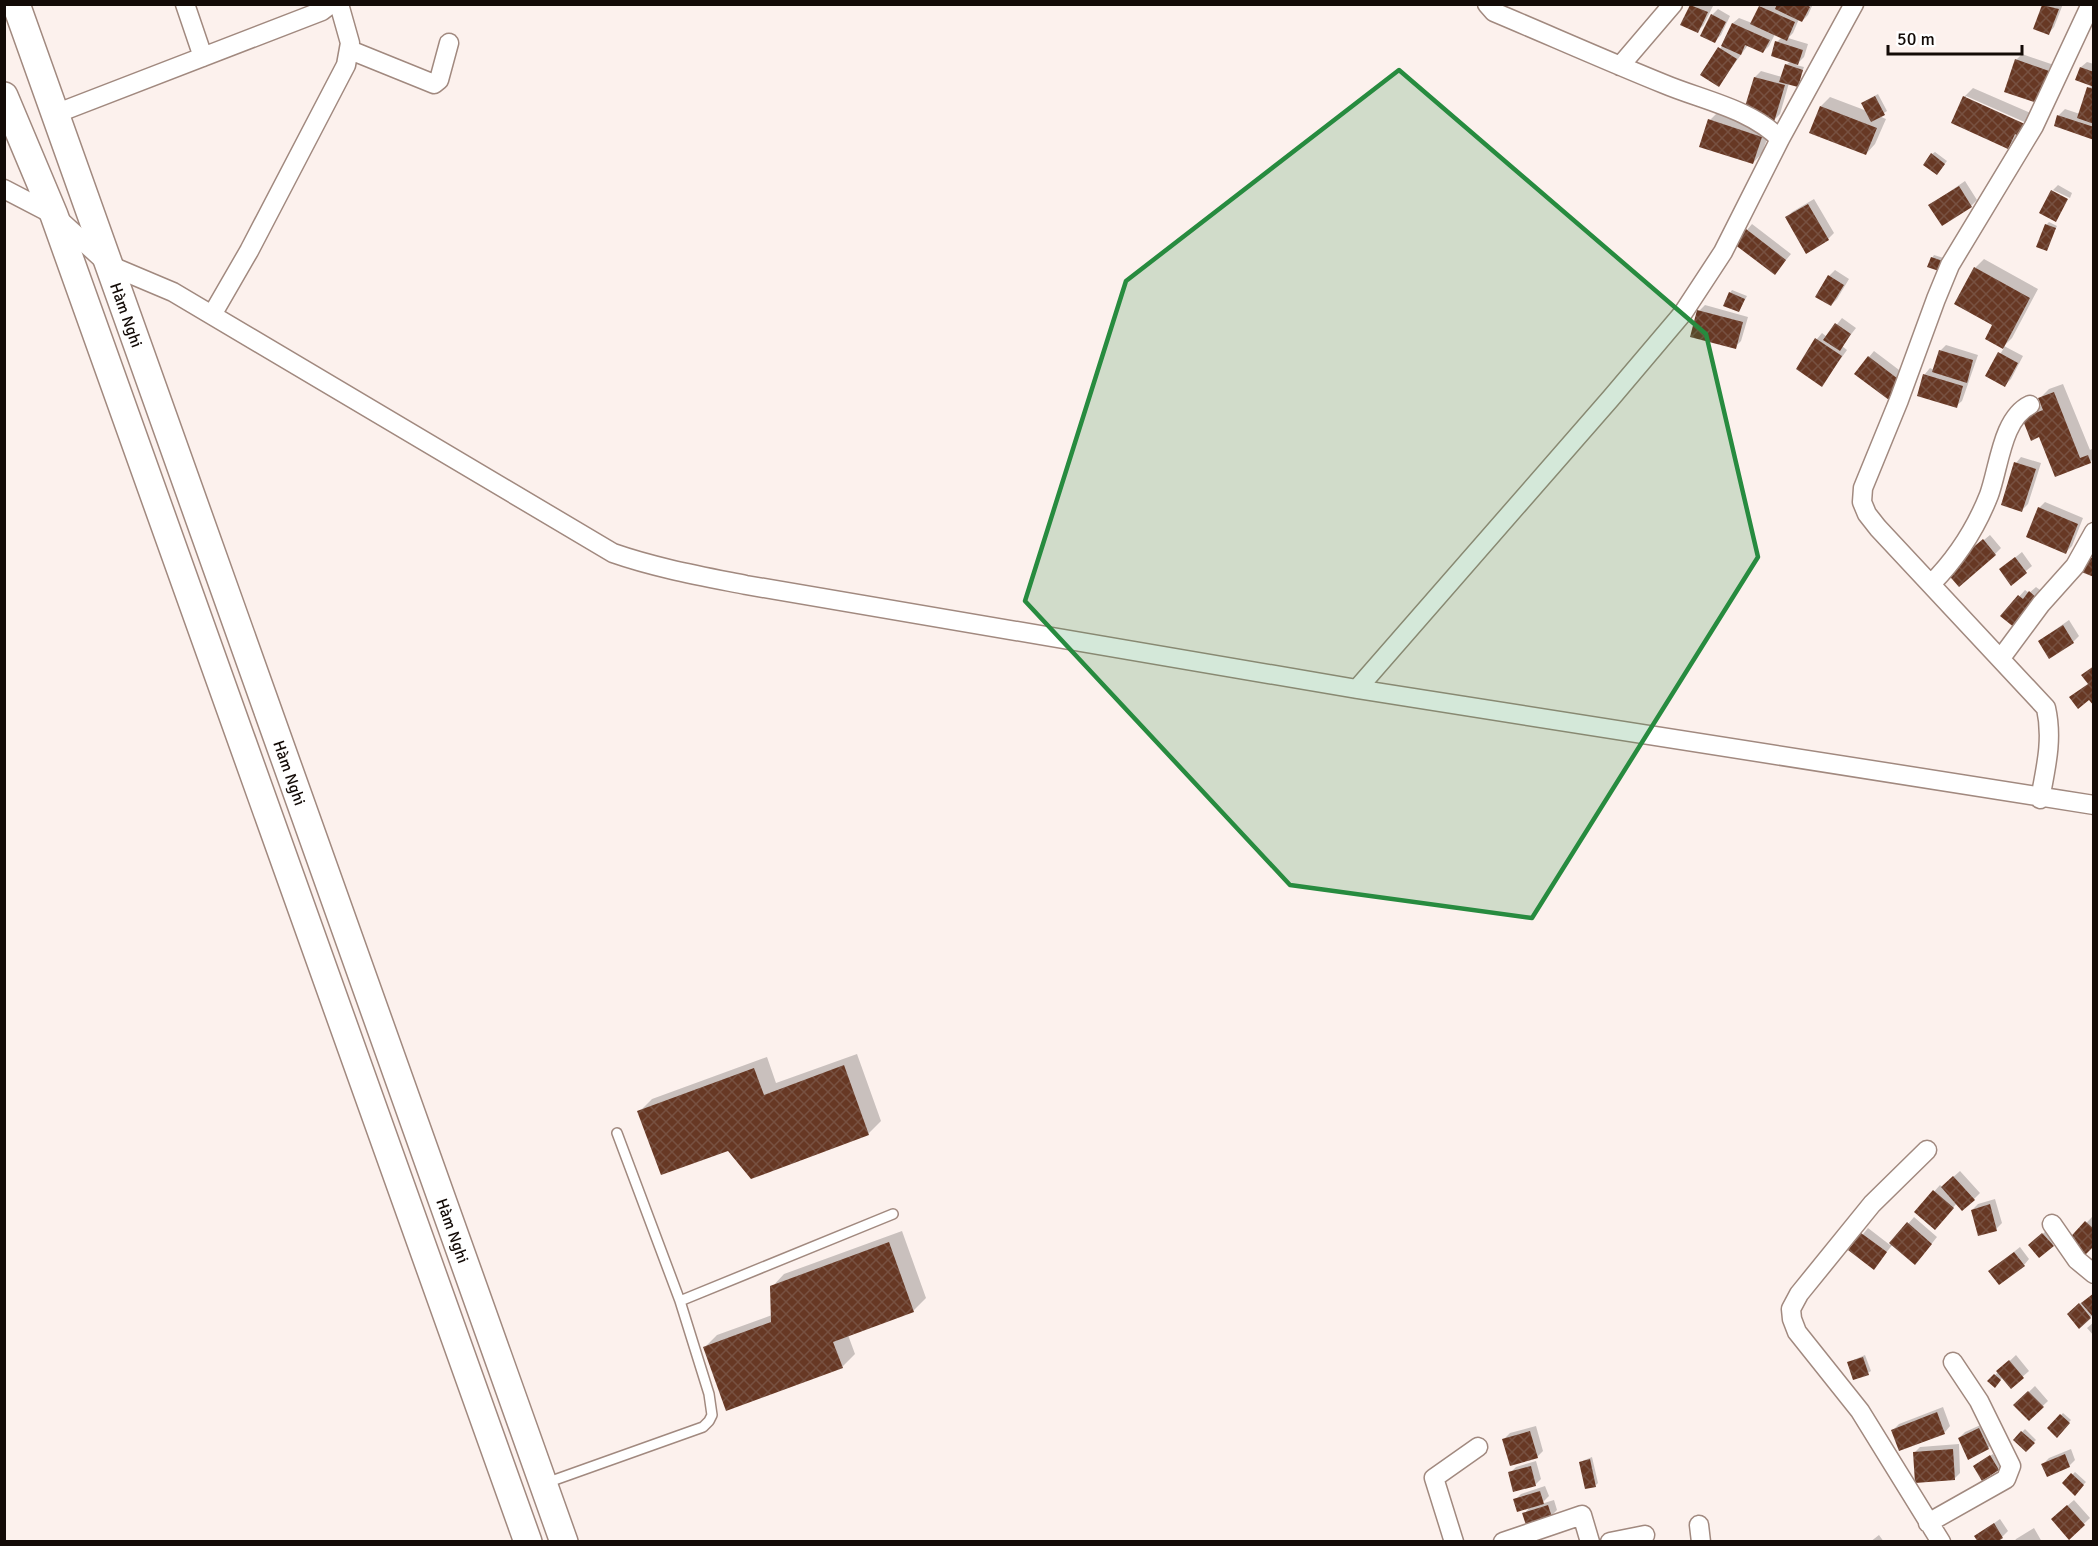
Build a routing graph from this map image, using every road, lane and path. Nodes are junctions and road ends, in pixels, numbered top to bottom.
1 (16, 4) edge
2 (185, 4) edge
3 (332, 4) edge
4 (339, 4) edge
5 (1487, 4) edge
6 (1673, 4) edge
7 (1854, 4) edge
8 (2091, 4) edge
9 (449, 43) dead end
10 (350, 50) junction
11 (203, 57) junction
12 (1620, 66) junction
13 (4, 96) edge
14 (55, 114) junction
15 (1780, 140) junction
16 (4, 189) edge
17 (54, 215) junction
18 (109, 265) junction
19 (212, 315) junction
20 (2030, 405) dead end
21 (2094, 532) edge
22 (1931, 584) junction
23 (2001, 658) junction
24 (1357, 689) junction
25 (2040, 798) junction
26 (2094, 806) edge
27 (617, 1133) dead end
28 (1927, 1150) dead end
29 (893, 1214) dead end
30 (2052, 1224) dead end
31 (2094, 1274) edge
32 (680, 1301) junction
33 (1953, 1362) dead end
34 (1478, 1446) dead end
35 (543, 1484) junction
36 (1928, 1523) junction
37 (1645, 1535) dead end
38 (528, 1542) edge
39 (564, 1542) edge
40 (1454, 1542) edge
41 (1503, 1542) edge
42 (1590, 1542) edge
43 (1610, 1542) edge
44 (1941, 1542) edge

1 - 14 main road, Hàm Nghi
2 - 11 street
3 - 11 street
4 - 10 street
5 - 12 street
6 - 12 street
7 - 15 street
8 - 22 street
9 - 10 street
10 - 19 street
11 - 14 street
12 - 15 street
13 - 17 main road, Hàm Nghi
14 - 18 main road, Hàm Nghi
15 - 24 street
16 - 17 street
17 - 18 street
17 - 38 main road, Hàm Nghi
18 - 19 street
18 - 35 main road, Hàm Nghi
19 - 24 street
20 - 22 street
21 - 23 street
22 - 23 street
23 - 25 street
24 - 25 street
25 - 26 street
27 - 32 lane
28 - 36 street
29 - 32 lane
30 - 31 street
32 - 35 lane
33 - 36 street
34 - 40 street
35 - 39 main road, Hàm Nghi
36 - 44 street
37 - 43 street
41 - 42 street

